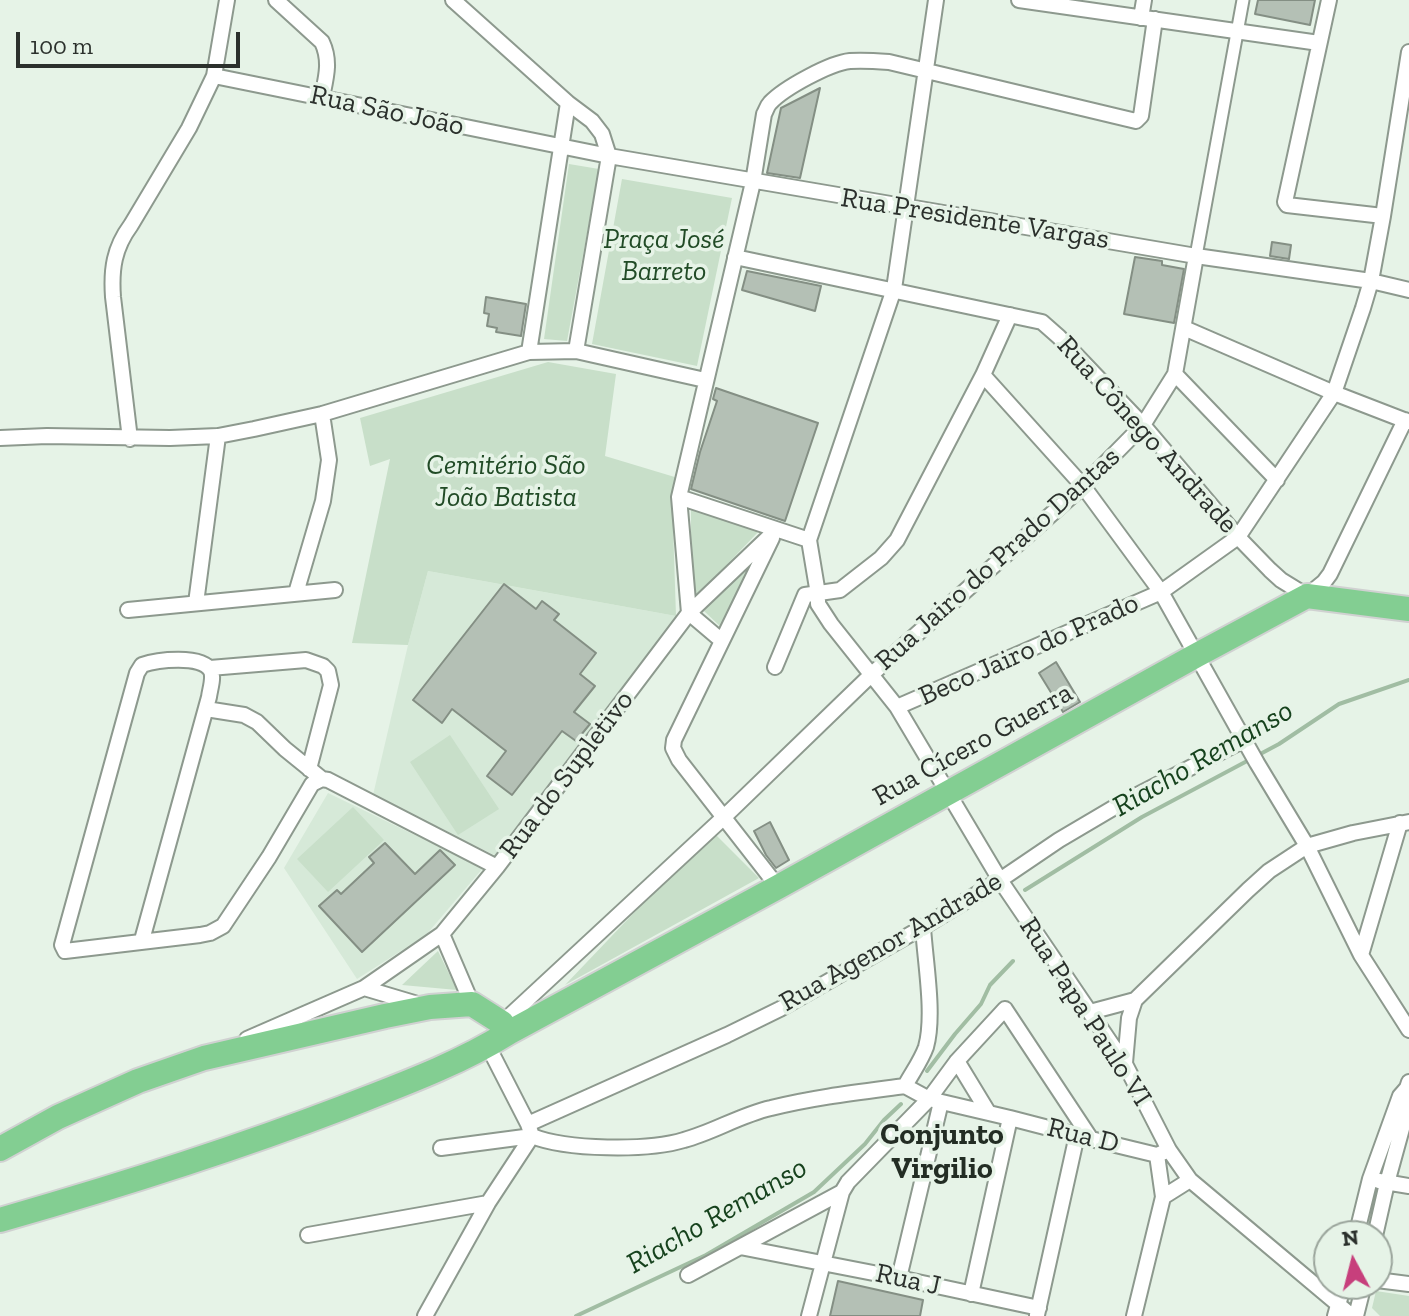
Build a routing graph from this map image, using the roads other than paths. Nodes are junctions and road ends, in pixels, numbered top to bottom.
1 (227, 0) edge
2 (276, 0) edge
3 (453, 0) edge
4 (936, 0) edge
5 (1019, 0) edge
6 (1144, 0) edge
7 (1243, 0) edge
8 (1329, 0) edge
9 (1148, 19) junction
10 (1237, 32) junction
11 (1319, 43) junction
12 (1409, 52) edge
13 (926, 71) junction
14 (214, 76) junction
15 (322, 97) junction
16 (568, 103) junction
17 (560, 146) junction
18 (609, 156) junction
19 (753, 182) junction
20 (907, 208) junction
21 (1383, 216) junction
22 (1196, 256) junction
23 (735, 257) junction
24 (1371, 281) junction
25 (894, 289) junction
26 (1409, 290) edge
27 (1010, 315) junction
28 (1184, 328) junction
29 (576, 351) junction
30 (529, 352) junction
31 (1175, 374) junction
32 (983, 375) junction
33 (705, 380) junction
34 (1334, 393) junction
35 (322, 414) junction
36 (1407, 421) edge
37 (1143, 425) junction
38 (218, 436) junction
39 (0, 438) edge
40 (130, 439) junction
41 (1277, 480) junction
42 (1083, 486) junction
43 (679, 497) junction
44 (776, 530) junction
45 (1238, 537) junction
46 (809, 540) junction
47 (335, 590) dead end
48 (1161, 592) junction
49 (296, 593) junction
50 (818, 594) junction
51 (1307, 596) junction
52 (196, 603) junction
53 (1409, 609) edge
54 (128, 610) dead end
55 (689, 613) junction
56 (722, 641) junction
57 (1197, 655) junction
58 (775, 667) dead end
59 (210, 668) junction
60 (872, 674) junction
61 (897, 707) junction
62 (206, 709) junction
63 (1250, 751) junction
64 (309, 769) junction
65 (322, 779) junction
66 (949, 792) junction
67 (723, 818) junction
68 (1405, 823) edge
69 (1307, 846) junction
70 (497, 867) junction
71 (1000, 880) junction
72 (778, 887) junction
73 (923, 927) junction
74 (442, 934) junction
75 (142, 940) junction
76 (1361, 955) junction
77 (364, 988) junction
78 (1135, 1000) junction
79 (472, 1004) junction
80 (430, 1007) junction
81 (1090, 1012) junction
82 (1409, 1030) edge
83 (499, 1034) junction
84 (204, 1058) junction
85 (957, 1061) junction
86 (1125, 1064) junction
87 (905, 1086) junction
88 (1407, 1094) edge
89 (935, 1100) junction
90 (988, 1112) junction
91 (1010, 1118) junction
92 (530, 1130) junction
93 (1084, 1137) junction
94 (441, 1148) dead end
95 (0, 1149) edge
96 (1163, 1153) junction
97 (1370, 1179) junction
98 (1190, 1180) junction
99 (1387, 1183) junction
100 (1409, 1186) edge
101 (842, 1192) junction
102 (1163, 1197) junction
103 (488, 1203) junction
104 (0, 1220) edge
105 (1360, 1220) edge
106 (1379, 1220) edge
107 (308, 1235) dead end
108 (740, 1247) junction
109 (823, 1263) junction
110 (688, 1275) dead end
111 (899, 1278) junction
112 (971, 1294) junction
113 (1336, 1310) edge
114 (1038, 1312) edge
115 (425, 1316) edge
116 (809, 1316) edge
117 (1134, 1316) edge
118 (1354, 1316) edge

1 - 14 street
2 - 15 street
3 - 16 street
4 - 13 street
5 - 9 street
6 - 9 street
7 - 10 street
8 - 11 street
9 - 10 street
9 - 13 street
10 - 11 street
10 - 22 street
11 - 21 street
12 - 21 street
13 - 19 street
13 - 20 street
14 - 15 street, Rua São João
14 - 40 street
15 - 17 street, Rua São João
16 - 17 street
16 - 18 street
17 - 18 street
17 - 30 street
18 - 19 street
18 - 29 street
19 - 20 street, Rua Presidente Vargas
19 - 23 street
20 - 22 street, Rua Presidente Vargas
20 - 25 street
21 - 24 street
22 - 24 street, Rua Presidente Vargas
22 - 28 street, Rua Jairo do Prado Dantas
23 - 25 street, Rua Cônego Andrade
23 - 33 street
24 - 26 street, Rua Presidente Vargas
24 - 34 street
25 - 27 street, Rua Cônego Andrade
25 - 46 street
27 - 32 street
27 - 37 street, Rua Cônego Andrade
28 - 31 street, Rua Jairo do Prado Dantas
28 - 34 street
29 - 30 street
29 - 33 street
30 - 35 street
31 - 37 street, Rua Jairo do Prado Dantas
31 - 41 street
32 - 42 street
32 - 50 street
33 - 43 street
34 - 36 street
34 - 41 street
35 - 38 street
35 - 49 street
36 - 51 street
37 - 42 street, Rua Jairo do Prado Dantas
37 - 45 street, Rua Cônego Andrade
38 - 40 street
38 - 52 street
39 - 40 street
41 - 45 street
42 - 48 street
42 - 60 street, Rua Jairo do Prado Dantas
43 - 44 street
43 - 55 street
44 - 46 street
44 - 55 street, Rua do Supletivo
44 - 56 street
45 - 48 street, Beco Jairo do Prado
45 - 51 street, Rua Cônego Andrade
46 - 50 street, Rua Papa Paulo VI
47 - 49 street
48 - 57 street
48 - 61 street, Beco Jairo do Prado
49 - 52 street
50 - 58 street
50 - 60 street, Rua Papa Paulo VI
51 - 53 main road
51 - 57 main road, Rua Cícero Guerra
52 - 54 street
55 - 56 street
55 - 70 street, Rua do Supletivo
56 - 67 street
57 - 63 street
57 - 66 main road, Rua Cícero Guerra
59 - 62 street
59 - 64 street
59 - 75 street
60 - 61 street, Rua Papa Paulo VI
60 - 67 street, Rua Jairo do Prado Dantas
61 - 66 street, Rua Papa Paulo VI
62 - 64 street
62 - 75 street
63 - 69 street
63 - 71 street, Rua Agenor Andrade
64 - 65 street
65 - 70 street
65 - 75 street
66 - 71 street, Rua Papa Paulo VI
66 - 72 main road, Rua Cícero Guerra
67 - 72 street
67 - 83 street, Rua Jairo do Prado Dantas
68 - 69 street
68 - 76 street
69 - 76 street
69 - 78 street
70 - 74 street, Rua do Supletivo
71 - 73 street, Rua Agenor Andrade
71 - 81 street, Rua Papa Paulo VI
72 - 83 main road, Rua Cícero Guerra
73 - 87 street
73 - 92 street, Rua Agenor Andrade
74 - 77 street, Rua do Supletivo
74 - 79 street
76 - 82 street
77 - 80 street
77 - 84 street, Rua do Supletivo
78 - 81 street
78 - 86 street
79 - 80 main road
79 - 83 main road
80 - 84 main road
81 - 86 street, Rua Papa Paulo VI
83 - 92 street
83 - 104 main road, Rua Cícero Guerra
84 - 95 main road
85 - 89 street
85 - 90 street
85 - 93 street
86 - 96 street, Rua Papa Paulo VI
87 - 89 street, Rua D
87 - 92 street
88 - 97 street
88 - 99 street
89 - 90 street, Rua D
89 - 101 street
89 - 111 street
90 - 91 street, Rua D
91 - 93 street, Rua D
91 - 112 street
92 - 94 street
92 - 103 street
93 - 96 street, Rua D
93 - 114 street
96 - 98 street
96 - 102 street
97 - 99 street
97 - 105 street
98 - 102 street
98 - 113 street
99 - 100 street
99 - 106 street
101 - 108 street
101 - 109 street
102 - 117 street
103 - 107 street
103 - 115 street
108 - 109 street, Rua J
108 - 110 street
109 - 111 street, Rua J
109 - 116 street
111 - 112 street, Rua J
112 - 114 street, Rua J
113 - 118 street

